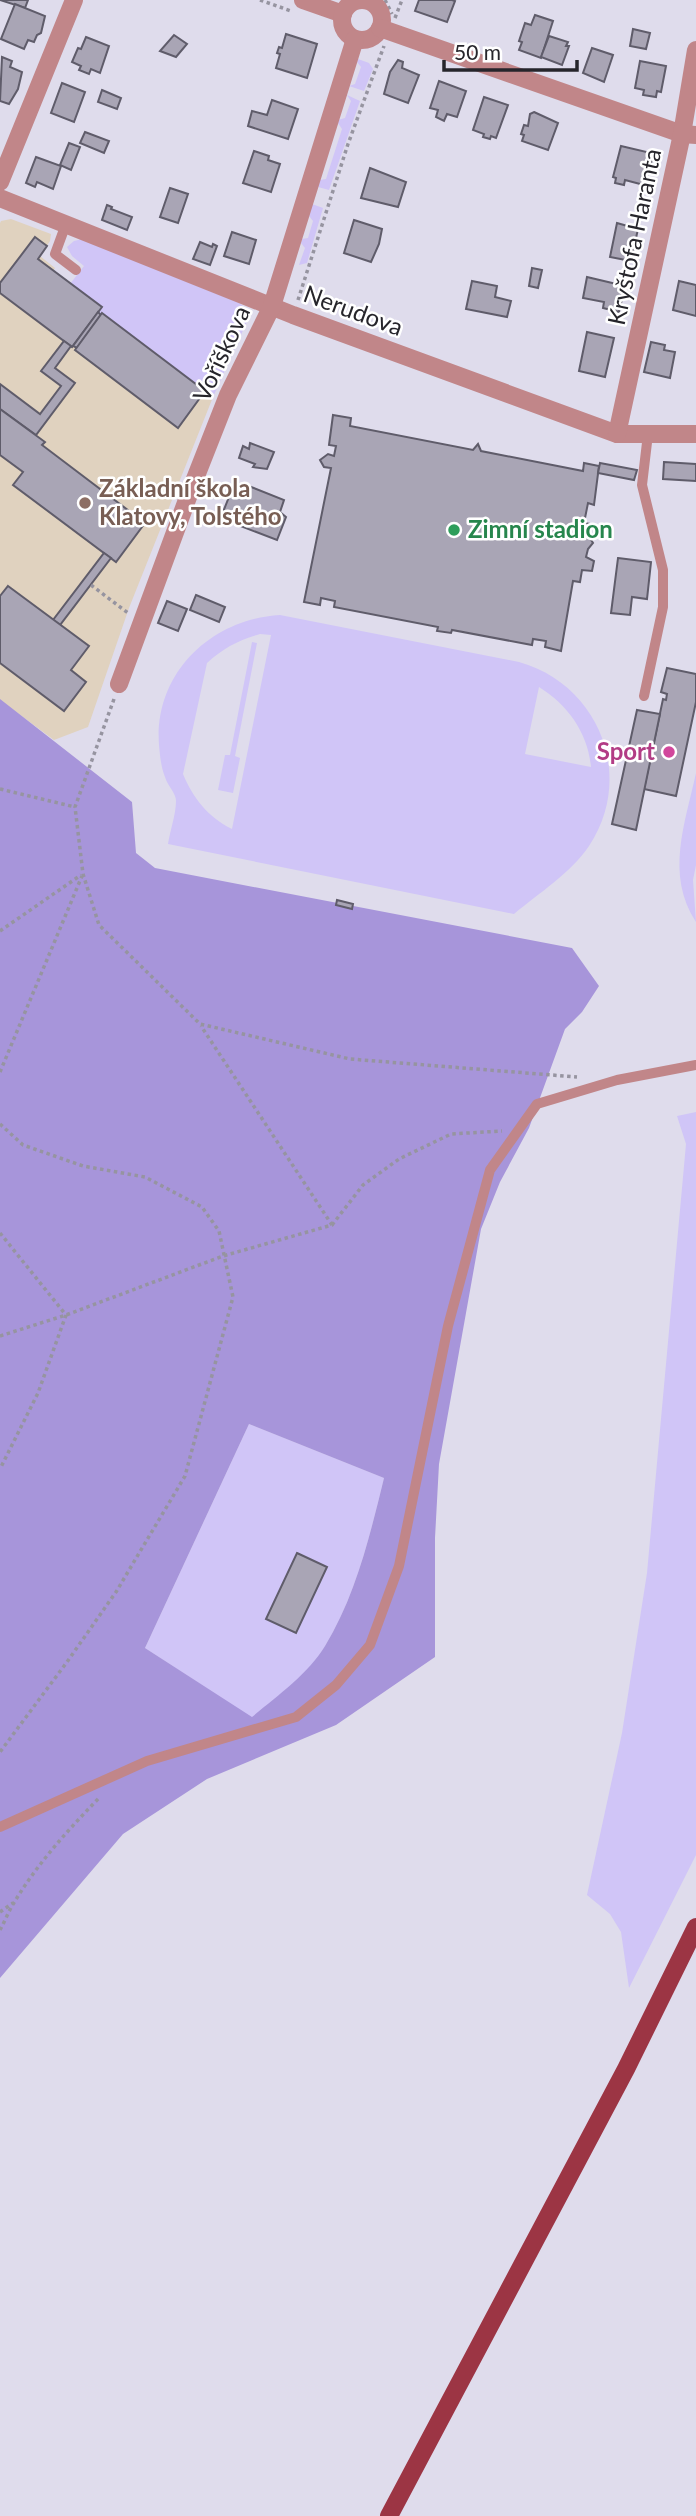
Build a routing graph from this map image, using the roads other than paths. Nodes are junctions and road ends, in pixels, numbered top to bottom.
1 (74, 0) edge
2 (303, 0) edge
3 (373, 0) edge
4 (343, 14) junction
5 (388, 23) junction
6 (355, 39) junction
7 (696, 50) edge
8 (689, 134) edge
9 (0, 182) edge
10 (0, 198) edge
11 (66, 224) junction
12 (76, 270) dead end
13 (271, 306) junction
14 (648, 434) junction
15 (696, 434) edge
16 (617, 435) junction
17 (119, 684) road end
18 (644, 696) dead end
19 (696, 1065) edge
20 (0, 1828) edge
21 (696, 1927) edge
22 (389, 2516) edge

1 - 9 street
2 - 4 street
3 - 4 street
3 - 5 street
4 - 6 street
5 - 6 street
5 - 8 street
6 - 13 street, Voříškova
7 - 8 street, Kryštofa Haranta
8 - 16 street, Kryštofa Haranta
10 - 11 street, Nerudova
11 - 12 lane
11 - 13 street, Nerudova
13 - 16 street, Nerudova
13 - 17 street, Voříškova
14 - 15 street, Nerudova
14 - 16 street, Nerudova
14 - 18 lane
19 - 20 lane
21 - 22 main road

